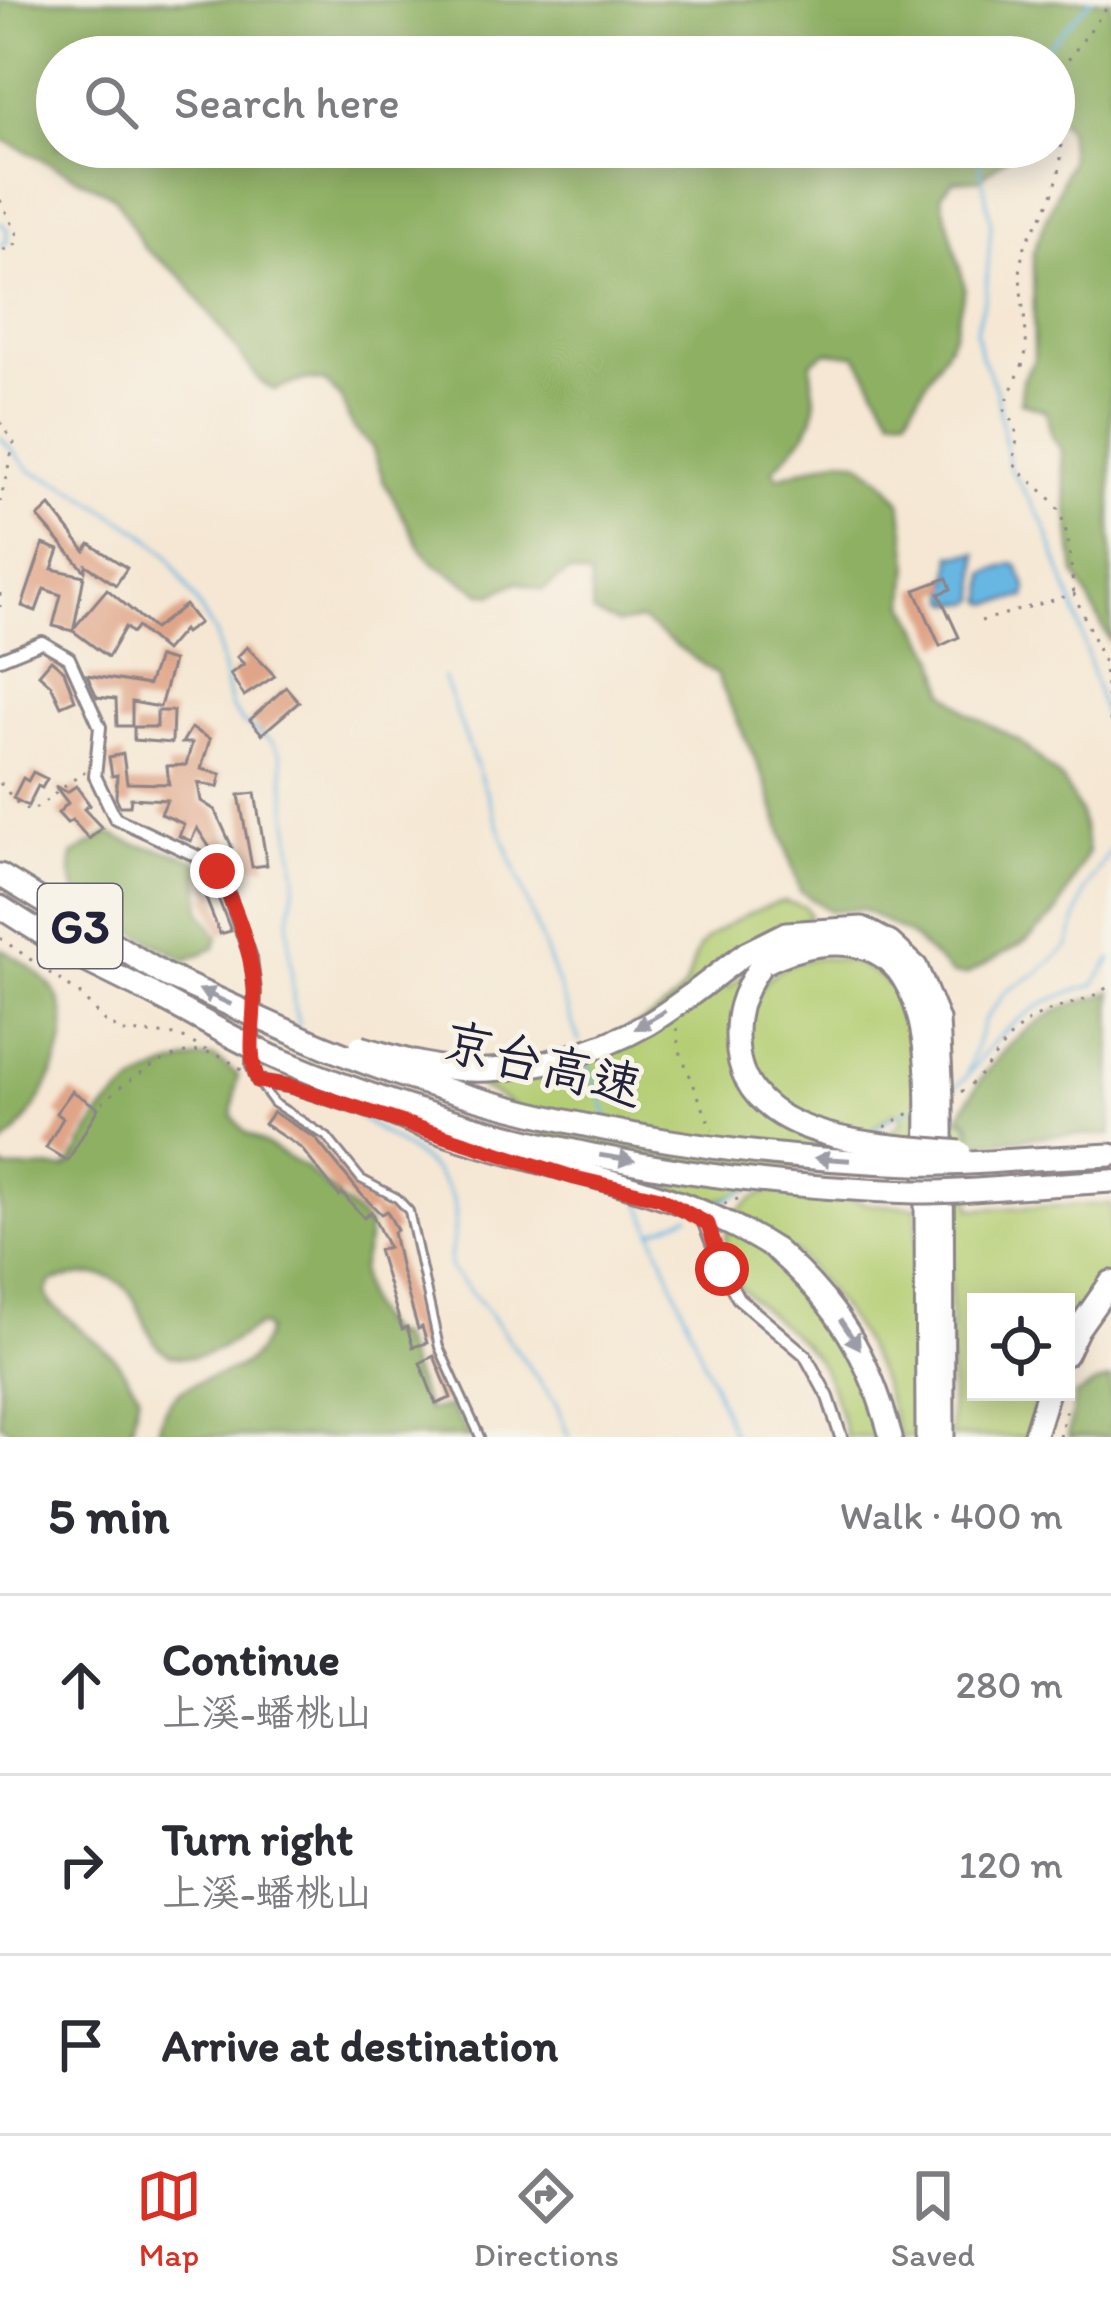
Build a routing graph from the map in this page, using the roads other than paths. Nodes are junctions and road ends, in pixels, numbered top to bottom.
1 (0, 659) edge
2 (0, 875) edge
3 (0, 907) edge
4 (754, 959) junction
5 (158, 984) junction
6 (254, 1015) junction
7 (280, 1060) junction
8 (258, 1081) junction
9 (1111, 1155) edge
10 (1033, 1159) junction
11 (1111, 1181) edge
12 (1111, 1282) edge
13 (1075, 1340) edge
14 (1045, 1401) edge
15 (480, 1437) edge
16 (841, 1437) edge
17 (891, 1437) edge
18 (927, 1437) edge
19 (943, 1437) edge
20 (1034, 1437) edge

1 - 8 street
2 - 5 highway, 京台高速 / G3
3 - 5 highway, 京台高速 / G3
4 -> 6 highway, bridge
4 - 10 highway, bridge
4 - 18 highway
4 - 19 highway
6 -> 5 highway, 京台高速 / G3, bridge
5 - 7 highway, 京台高速 / G3, bridge
10 -> 6 highway, 京台高速 / G3, bridge
7 -> 11 highway, 京台高速 / G3, bridge
7 -> 17 highway, bridge
8 - 15 lane
8 - 16 street
9 - 10 highway, 京台高速 / G3
12 - 13 highway
14 - 20 highway

